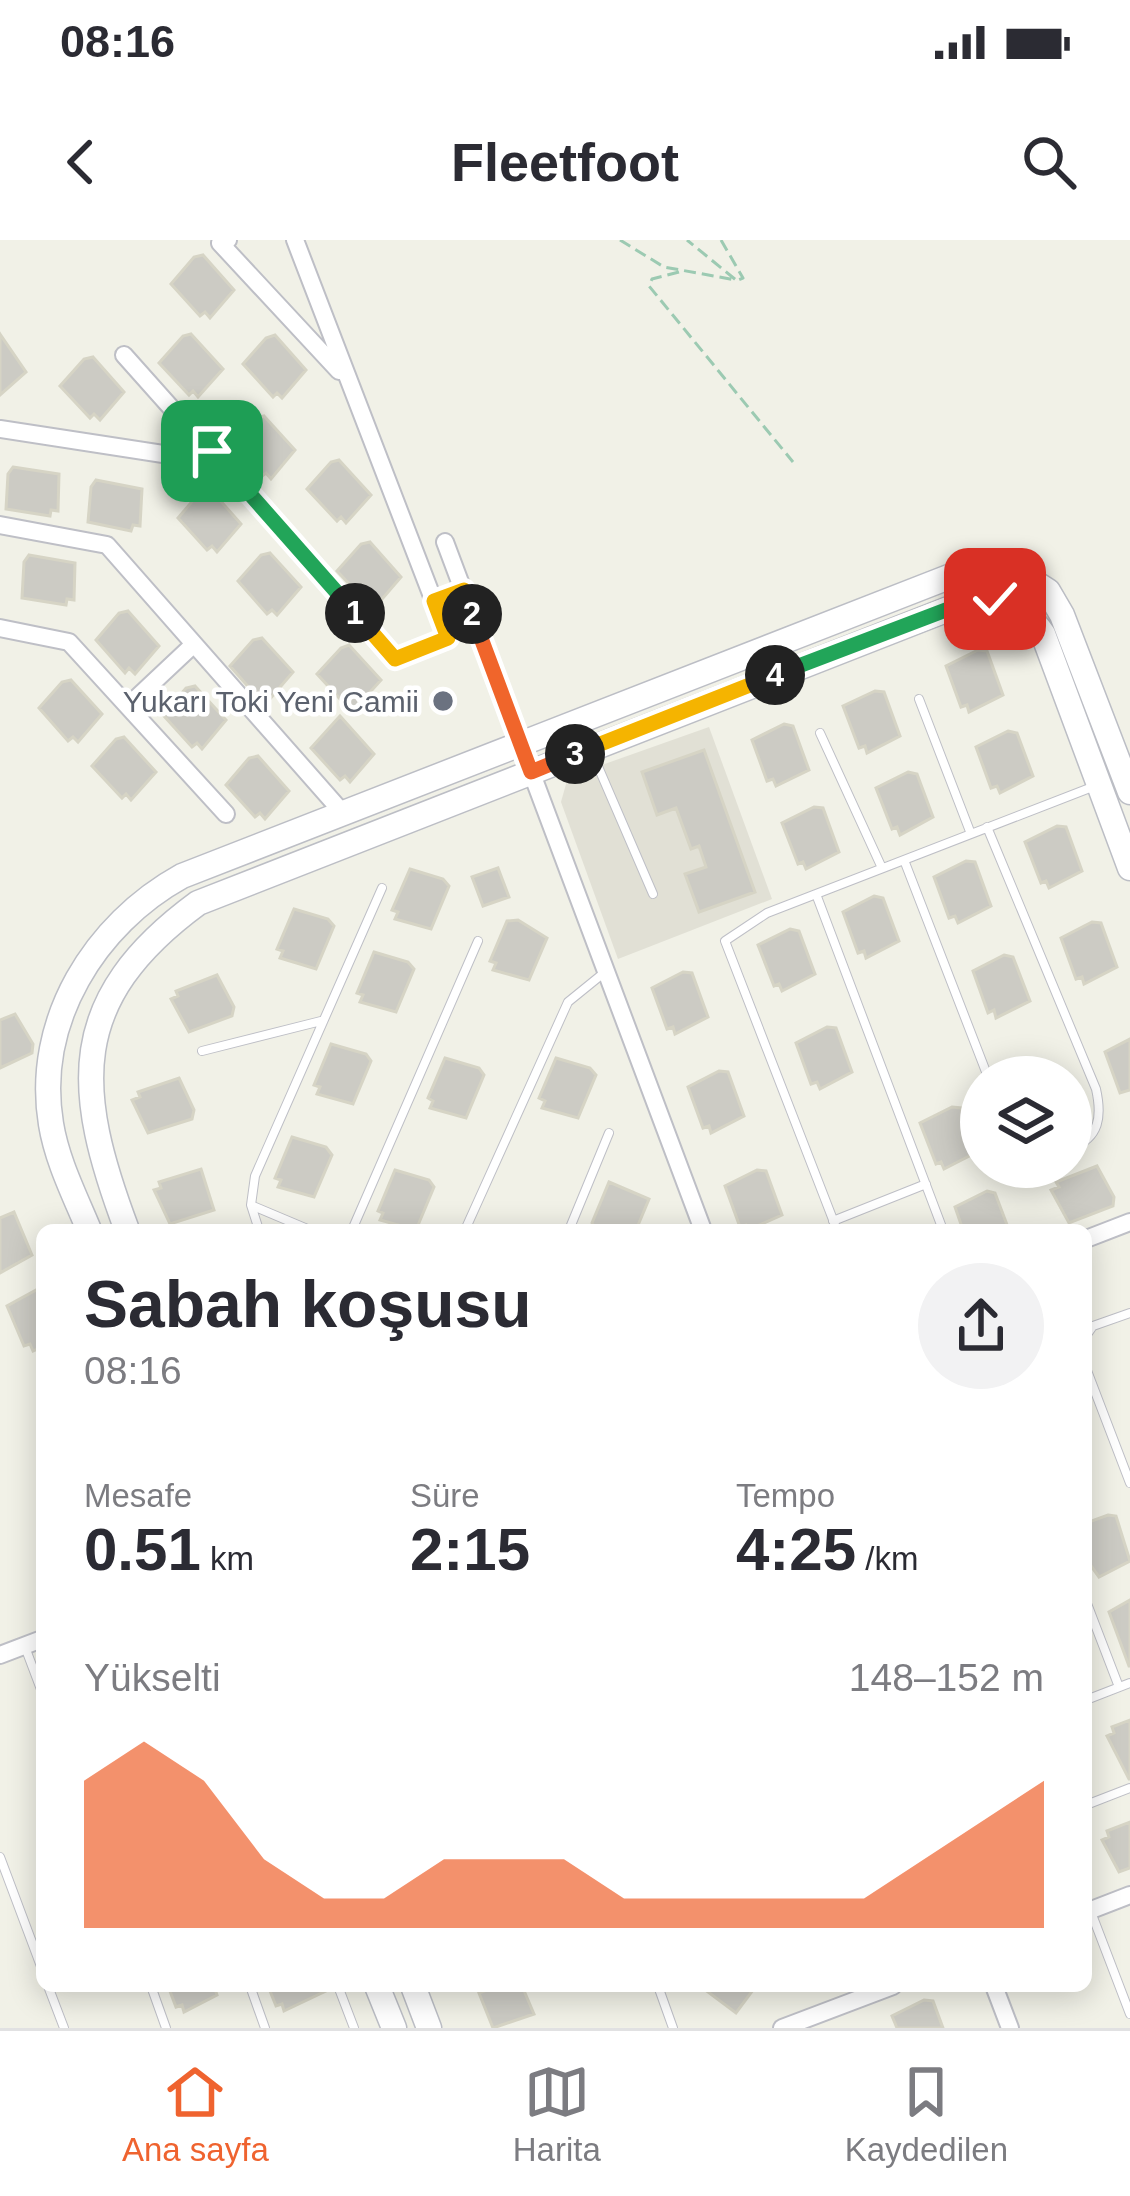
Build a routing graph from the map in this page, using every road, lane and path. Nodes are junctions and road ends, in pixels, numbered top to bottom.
1 (228, 240) edge
2 (295, 240) edge
3 (620, 240) edge
4 (687, 240) edge
5 (722, 240) edge
6 (679, 272) junction
7 (736, 280) junction
8 (124, 355) dead end
9 (348, 380) junction
10 (0, 429) edge
11 (212, 451) junction
12 (793, 462) dead end
13 (0, 525) edge
14 (445, 542) dead end
15 (464, 590) junction
16 (434, 601) junction
17 (0, 628) edge
18 (194, 644) junction
19 (919, 699) dead end
20 (128, 706) junction
21 (820, 733) dead end
22 (519, 743) junction
23 (589, 748) junction
24 (531, 772) junction
25 (1099, 785) junction
26 (1130, 792) edge
27 (342, 812) junction
28 (226, 814) dead end
29 (987, 827) junction
30 (971, 834) junction
31 (904, 860) junction
32 (882, 868) junction
33 (1130, 868) edge
34 (382, 888) dead end
35 (653, 894) dead end
36 (816, 894) junction
37 (478, 941) dead end
38 (606, 971) junction
39 (321, 1021) junction
40 (202, 1052) dead end
41 (980, 1056) edge
42 (1082, 1056) edge
43 (1092, 1080) edge
44 (609, 1133) dead end
45 (1092, 1133) edge
46 (926, 1184) junction
47 (251, 1205) junction
48 (1130, 1222) edge
49 (87, 1224) edge
50 (125, 1224) edge
51 (257, 1224) edge
52 (296, 1224) edge
53 (355, 1224) edge
54 (468, 1224) edge
55 (571, 1224) edge
56 (701, 1224) edge
57 (834, 1224) edge
58 (839, 1224) edge
59 (942, 1224) edge
60 (1092, 1237) edge
61 (1130, 1312) edge
62 (1092, 1329) edge
63 (1092, 1384) edge
64 (1130, 1483) edge
65 (1092, 1616) edge
66 (33, 1642) edge
67 (0, 1655) edge
68 (1130, 1683) edge
69 (1119, 1687) junction
70 (1092, 1698) edge
71 (1130, 1788) edge
72 (1092, 1802) edge
73 (0, 1857) edge
74 (1130, 1895) edge
75 (1092, 1909) edge
76 (1092, 1920) edge
77 (36, 1953) edge
78 (50, 1992) edge
79 (153, 1992) edge
80 (252, 1992) edge
81 (340, 1992) edge
82 (379, 1992) edge
83 (415, 1992) edge
84 (660, 1992) edge
85 (877, 1992) edge
86 (996, 1992) edge
87 (1128, 2002) edge
88 (1130, 2014) edge
89 (64, 2028) edge
90 (166, 2028) edge
91 (265, 2028) edge
92 (354, 2028) edge
93 (394, 2028) edge
94 (429, 2028) edge
95 (674, 2028) edge
96 (782, 2028) edge
97 (1010, 2028) edge

1 - 9 street
2 - 9 street
3 - 6 path
4 - 7 path
5 - 7 path
6 - 7 path
6 - 12 path
8 - 11 street
9 - 16 street
10 - 11 street
11 - 16 street
13 - 18 street
14 - 15 street
15 - 16 street
15 - 22 street
17 - 20 street
18 - 20 street
18 - 27 street
19 - 30 lane
20 - 28 street
21 - 32 lane
22 - 24 street
22 - 26 street
22 - 27 street
23 - 24 street
23 - 25 street
23 - 35 lane
24 - 38 street
24 - 50 street
25 - 29 lane
25 - 33 street
27 - 49 street
29 - 30 lane
29 - 42 lane
30 - 31 lane
31 - 32 lane
31 - 41 lane
32 - 36 lane
34 - 39 lane
36 - 46 lane
36 - 57 lane
37 - 53 lane
38 - 54 lane
38 - 56 street
39 - 40 lane
39 - 47 lane
43 - 45 lane
44 - 55 lane
46 - 58 lane
46 - 59 lane
47 - 51 lane
47 - 52 lane
48 - 60 street
61 - 62 lane
63 - 64 lane
65 - 69 lane
66 - 67 street
68 - 69 lane
69 - 70 lane
71 - 72 lane
73 - 77 lane
74 - 75 street
76 - 87 lane
78 - 89 lane
79 - 90 lane
80 - 91 lane
81 - 92 lane
82 - 93 street
83 - 94 street
84 - 95 lane
85 - 96 street
86 - 97 street
87 - 88 lane

